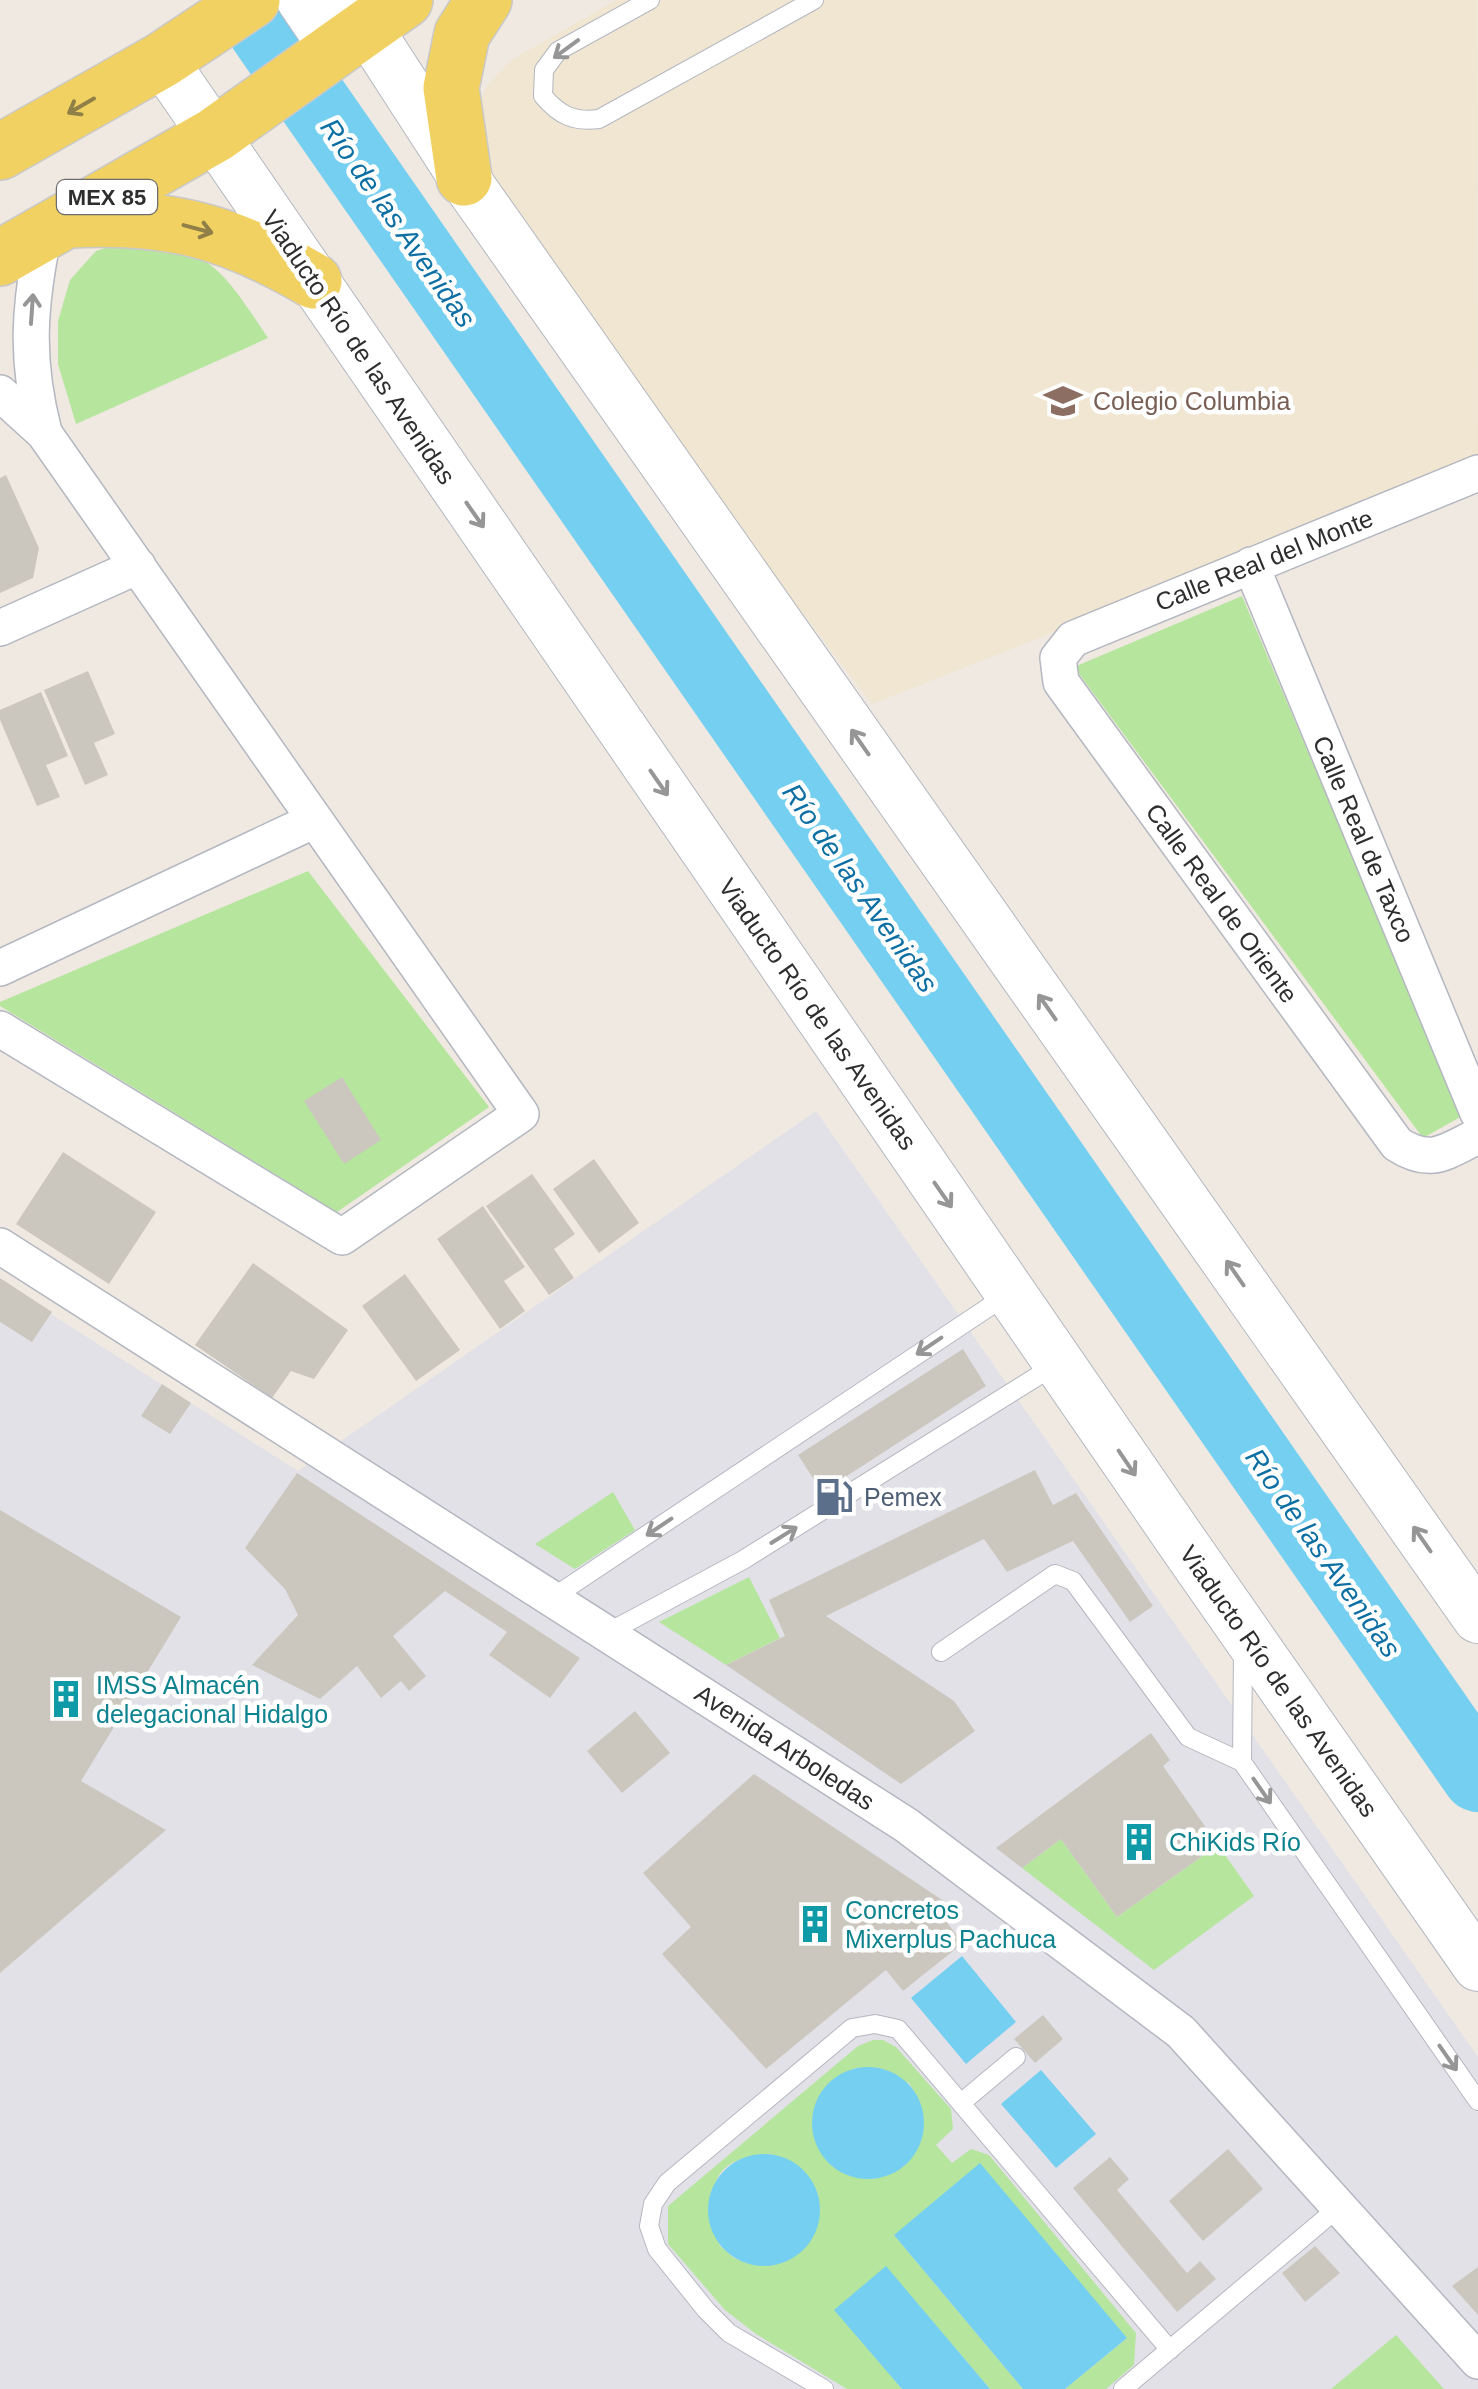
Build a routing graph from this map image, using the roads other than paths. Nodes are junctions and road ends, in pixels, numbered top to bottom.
1 (252, 0) edge
2 (302, 0) edge
3 (484, 0) edge
4 (650, 0) edge
5 (814, 0) edge
6 (366, 21) edge
7 (168, 56) junction
8 (220, 131) junction
9 (0, 152) edge
10 (464, 178) junction
11 (37, 237) edge
12 (314, 281) junction
13 (0, 393) edge
14 (44, 433) junction
15 (1478, 473) edge
16 (1250, 565) junction
17 (138, 566) junction
18 (0, 628) edge
19 (1058, 658) joint
20 (315, 820) junction
21 (0, 968) edge
22 (0, 1029) edge
23 (1478, 1113) edge
24 (1478, 1136) edge
25 (0, 1246) edge
26 (1010, 1292) junction
27 (1059, 1364) junction
28 (552, 1598) junction
29 (1478, 1618) edge
30 (1243, 1630) junction
31 (607, 1633) junction
32 (940, 1652) dead end
33 (1242, 1762) junction
34 (1478, 1966) edge
35 (1016, 2057) dead end
36 (1478, 2101) edge
37 (961, 2104) junction
38 (1339, 2207) junction
39 (1170, 2350) junction
40 (1478, 2361) edge
41 (824, 2389) edge
42 (1123, 2389) edge

1 - 7 main road
2 - 6 main road
3 - 10 main road
4 -> 5 lane
6 - 8 main road, MEX 85
6 - 10 main road
7 - 8 main road, Viaducto Río de las Avenidas
7 -> 9 main road
8 - 11 main road, MEX 85
8 - 12 main road, Viaducto Río de las Avenidas
29 -> 10 main road
11 -> 12 main road
14 -> 11 street
12 -> 26 main road, Viaducto Río de las Avenidas
13 - 14 street
14 - 17 street
15 - 16 street, Calle Real del Monte
16 - 19 street, Calle Real del Monte
16 - 23 street, Calle Real de Taxco
17 - 18 street
17 - 20 street
19 - 24 street, Calle Real de Oriente
20 - 21 street
20 - 22 street
25 - 28 street, Avenida Arboledas
26 - 27 main road, Viaducto Río de las Avenidas
26 -> 28 lane
27 -> 30 main road, Viaducto Río de las Avenidas
31 -> 27 lane
28 - 31 street, Avenida Arboledas
30 - 33 lane
30 - 34 main road, Viaducto Río de las Avenidas
31 - 38 street, Avenida Arboledas
32 - 33 lane
33 -> 36 lane
35 - 37 lane
37 - 39 lane
37 - 41 lane
38 - 39 lane
38 - 40 street, Avenida Arboledas
39 - 42 lane

